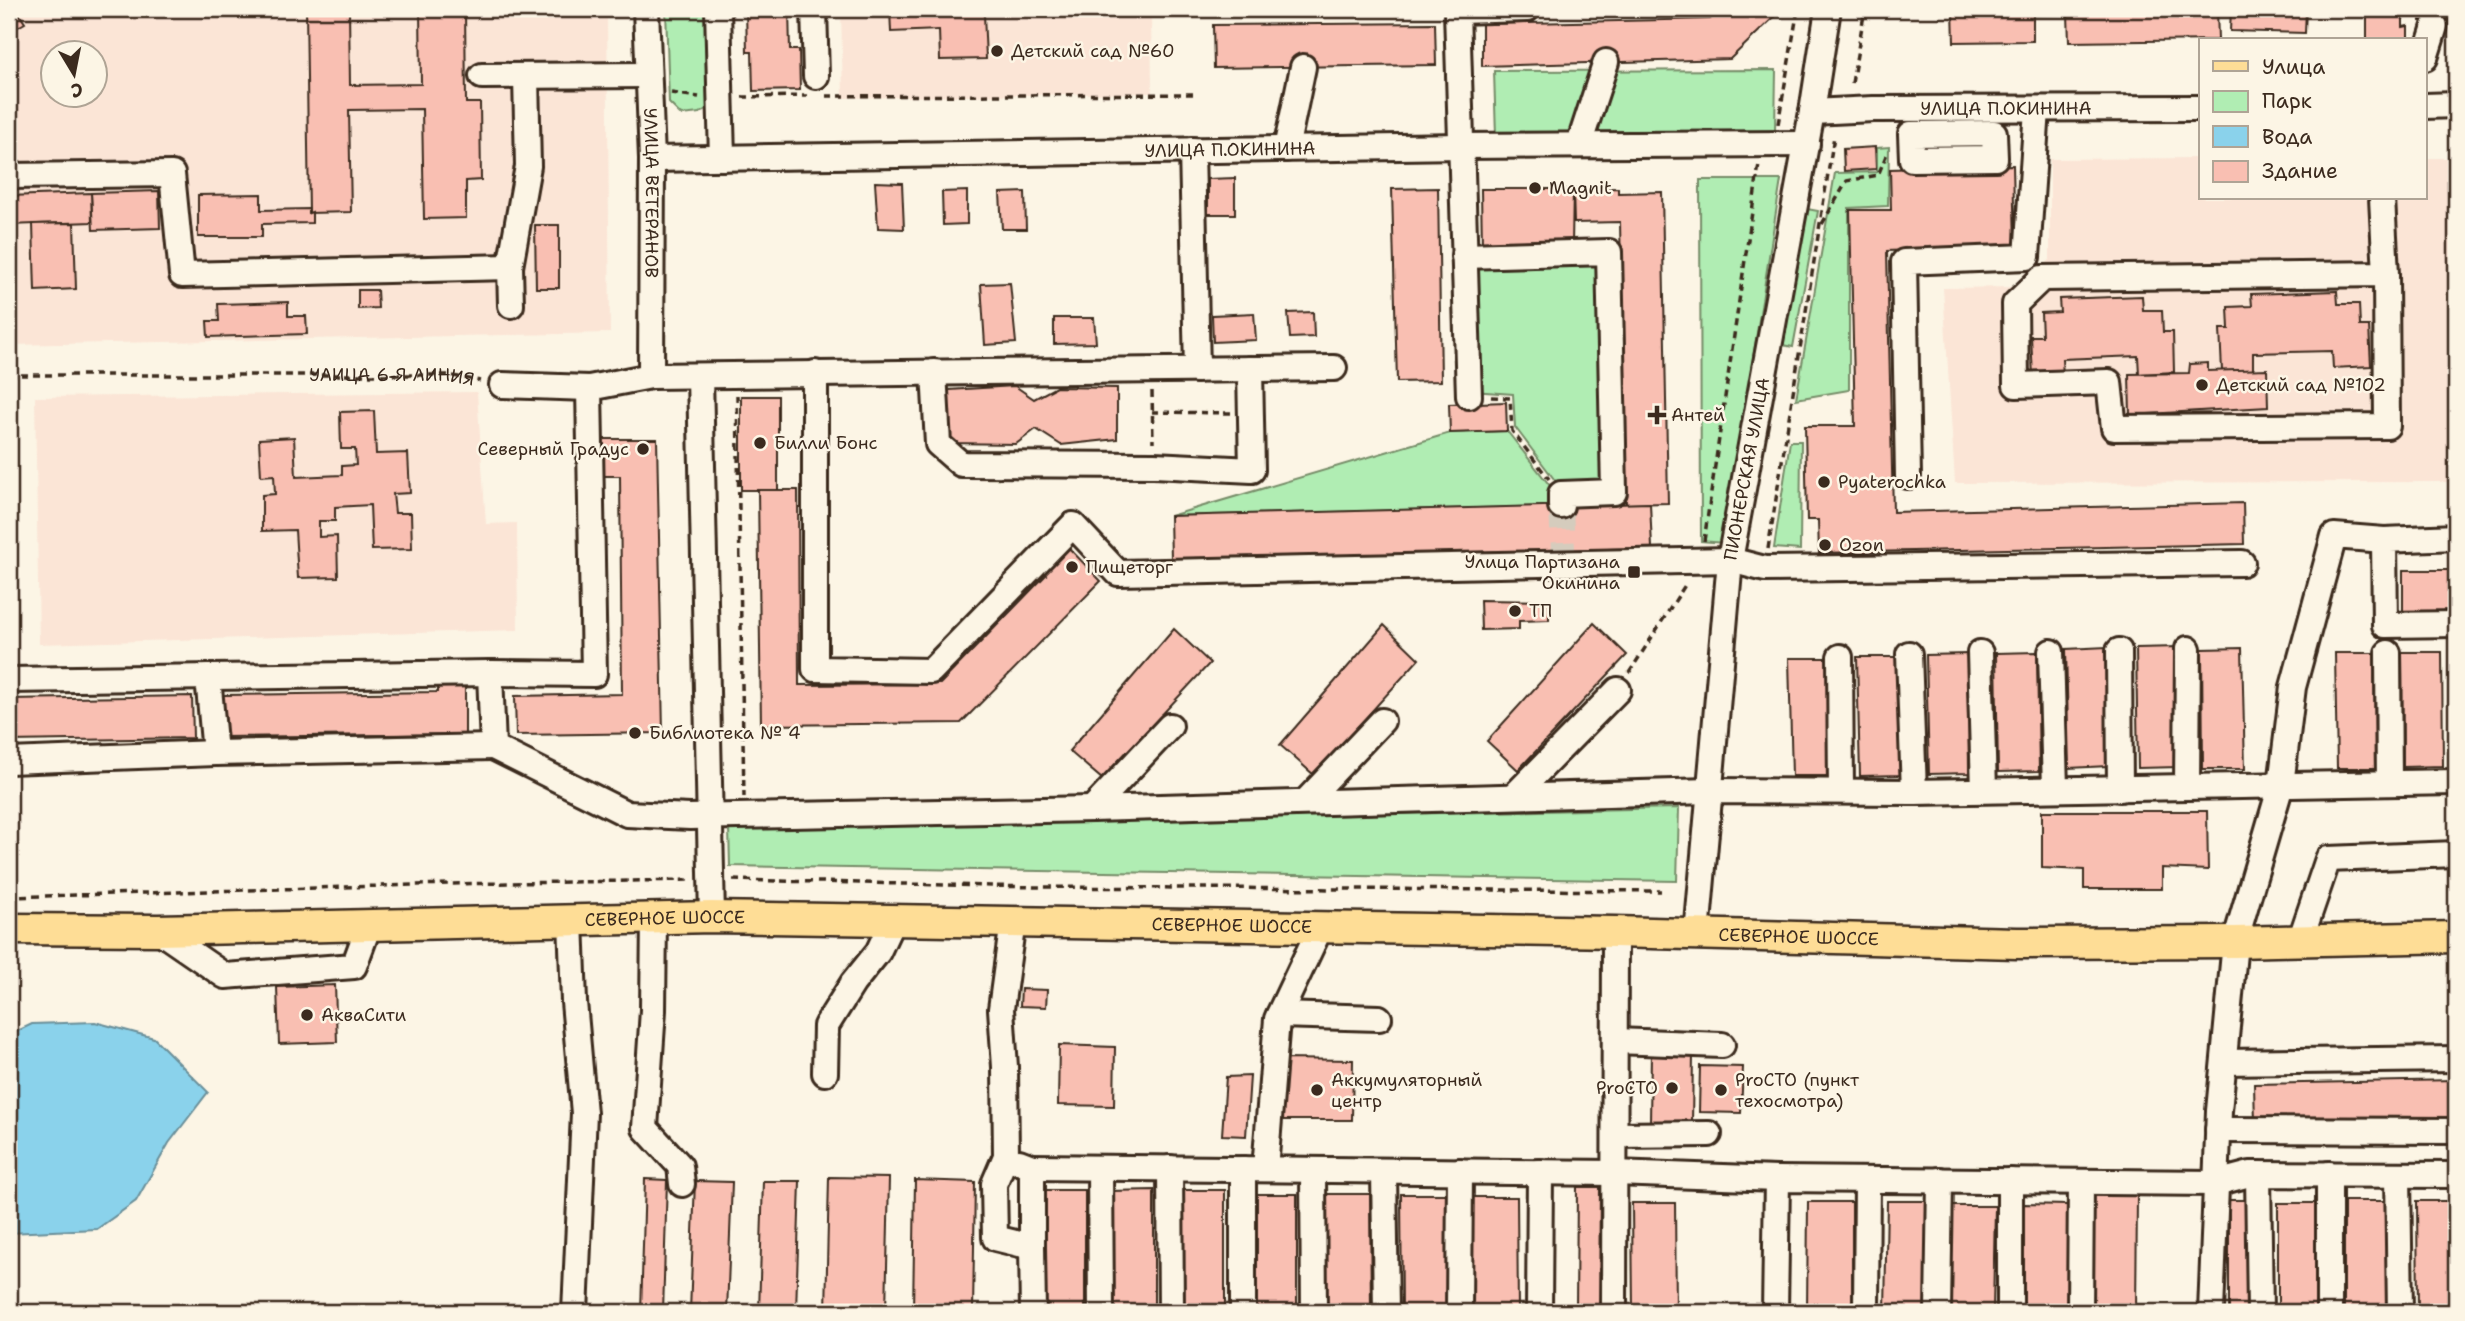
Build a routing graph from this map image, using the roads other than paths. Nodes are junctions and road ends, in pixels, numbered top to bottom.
1 (646, 9) edge
2 (718, 9) edge
3 (814, 9) edge
4 (1490, 9) edge
5 (1527, 9) edge
6 (1828, 9) edge
7 (2435, 26) dead end
8 (2426, 55) edge
9 (1606, 62) dead end
10 (1303, 67) dead end
11 (648, 75) junction
12 (482, 76) dead end
13 (526, 76) junction
14 (816, 76) dead end
15 (2456, 105) edge
16 (2426, 106) edge
17 (2199, 108) edge
18 (2037, 109) junction
19 (1812, 113) junction
20 (1807, 144) junction
21 (1579, 145) junction
22 (1461, 146) junction
23 (1286, 149) junction
24 (1192, 150) junction
25 (722, 158) junction
26 (652, 159) junction
27 (9, 176) edge
28 (2382, 200) edge
29 (1464, 257) junction
30 (510, 267) junction
31 (2386, 274) junction
32 (511, 305) dead end
33 (1334, 368) dead end
34 (1250, 369) junction
35 (1197, 370) junction
36 (934, 372) junction
37 (815, 373) junction
38 (651, 376) junction
39 (700, 376) junction
40 (502, 385) road end
41 (589, 388) junction
42 (1469, 396) road end
43 (1908, 476) dead end
44 (1561, 500) road end
45 (2456, 537) edge
46 (2384, 540) junction
47 (1731, 560) junction
48 (2242, 563) dead end
49 (2456, 624) edge
50 (2188, 649) dead end
51 (2119, 651) dead end
52 (2051, 652) dead end
53 (1980, 653) dead end
54 (2388, 653) dead end
55 (1909, 654) dead end
56 (1840, 657) dead end
57 (490, 673) junction
58 (208, 677) junction
59 (9, 680) edge
60 (1618, 690) road end
61 (1382, 720) dead end
62 (1170, 726) dead end
63 (493, 747) junction
64 (215, 753) junction
65 (9, 761) edge
66 (2456, 782) edge
67 (2389, 783) junction
68 (2281, 785) junction
69 (2187, 787) junction
70 (2054, 788) junction
71 (2120, 789) junction
72 (1984, 790) junction
73 (1709, 791) junction
74 (1841, 791) junction
75 (1914, 792) junction
76 (1514, 796) junction
77 (1305, 802) junction
78 (1091, 809) junction
79 (710, 816) junction
80 (2456, 854) edge
81 (712, 917) junction
82 (653, 919) junction
83 (571, 920) junction
84 (892, 920) junction
85 (1013, 921) junction
86 (369, 925) junction
87 (1321, 926) junction
88 (9, 929) edge
89 (158, 930) junction
90 (1615, 932) junction
91 (1698, 934) junction
92 (2456, 937) edge
93 (2300, 941) junction
94 (2235, 942) junction
95 (1279, 1015) junction
96 (1379, 1018) dead end
97 (1615, 1041) junction
98 (1722, 1045) dead end
99 (2456, 1059) edge
100 (2224, 1062) junction
101 (825, 1073) dead end
102 (2218, 1130) junction
103 (2456, 1130) edge
104 (1709, 1134) dead end
105 (1615, 1135) junction
106 (1006, 1156) junction
107 (1032, 1167) junction
108 (1100, 1168) junction
109 (1170, 1168) junction
110 (1254, 1169) junction
111 (1313, 1170) junction
112 (1384, 1171) junction
113 (1460, 1171) junction
114 (1540, 1172) junction
115 (1615, 1173) junction
116 (2258, 1174) junction
117 (2329, 1174) junction
118 (2398, 1175) junction
119 (2456, 1175) edge
120 (1777, 1179) junction
121 (1867, 1180) junction
122 (1940, 1180) junction
123 (2010, 1181) junction
124 (2081, 1181) junction
125 (2216, 1183) junction
126 (682, 1184) dead end
127 (1032, 1247) junction
128 (575, 1312) edge
129 (1033, 1312) edge
130 (1101, 1312) edge
131 (1171, 1312) edge
132 (1243, 1312) edge
133 (1314, 1312) edge
134 (1386, 1312) edge
135 (1459, 1312) edge
136 (1539, 1312) edge
137 (1614, 1312) edge
138 (1775, 1312) edge
139 (1866, 1312) edge
140 (1938, 1312) edge
141 (2010, 1312) edge
142 (2080, 1312) edge
143 (2211, 1312) edge
144 (2260, 1312) edge
145 (2329, 1312) edge
146 (2400, 1312) edge

1 - 11 street, УЛИЦА ВЕТЕРАНОВ
2 - 25 street
3 - 14 street
4 - 5 street
4 - 22 street
6 - 19 street, ПИОНЕРСКАЯ УЛИЦА
7 - 8 street
9 - 21 street
10 - 23 street
11 - 13 street
11 - 26 street, УЛИЦА ВЕТЕРАНОВ
12 - 13 street
13 - 30 street
15 - 16 street
17 - 18 street, УЛИЦА П.ОКИНИНА
18 - 19 street, УЛИЦА П.ОКИНИНА
18 - 43 street
19 - 20 street, ПИОНЕРСКАЯ УЛИЦА
20 - 21 street, УЛИЦА П.ОКИНИНА
20 - 47 street, ПИОНЕРСКАЯ УЛИЦА
21 - 22 street, УЛИЦА П.ОКИНИНА
22 - 23 street, УЛИЦА П.ОКИНИНА
22 - 29 street
23 - 24 street, УЛИЦА П.ОКИНИНА
24 - 25 street, УЛИЦА П.ОКИНИНА
24 - 35 street
25 - 26 street, УЛИЦА П.ОКИНИНА
26 - 38 street, УЛИЦА ВЕТЕРАНОВ
27 - 30 street
28 - 31 street
29 - 42 street
29 - 44 street
30 - 32 street
31 - 31 street
33 - 34 street
34 - 35 street
34 - 36 street
35 - 36 street
36 - 37 street
37 - 39 street
37 - 47 street
38 - 39 street
38 - 41 street
39 - 79 street
40 - 41 street
41 - 57 street
45 - 46 street
46 - 49 street
46 - 68 street
47 - 48 street
47 - 73 street, ПИОНЕРСКАЯ УЛИЦА
50 - 69 street
51 - 71 street
52 - 70 street
53 - 72 street
54 - 67 street
55 - 75 street
56 - 74 street
57 - 58 street
57 - 63 street
58 - 59 street
58 - 64 street
60 - 76 street
61 - 77 street
62 - 78 street
63 - 64 street
63 - 79 street
64 - 65 street
66 - 67 street
67 - 68 street
68 - 69 street
68 - 94 street
69 - 71 street
70 - 71 street
70 - 72 street
72 - 75 street
73 - 74 street
73 - 76 street
73 - 91 street, ПИОНЕРСКАЯ УЛИЦА
74 - 75 street
76 - 77 street
77 - 78 street
78 - 79 street
79 - 81 street
80 - 93 street
81 - 82 main road, СЕВЕРНОЕ ШОССЕ
81 - 84 main road, СЕВЕРНОЕ ШОССЕ
82 - 83 main road, СЕВЕРНОЕ ШОССЕ
82 - 126 street
83 - 86 main road, СЕВЕРНОЕ ШОССЕ
83 - 128 street
84 - 85 main road, СЕВЕРНОЕ ШОССЕ
84 - 101 street
85 - 87 main road, СЕВЕРНОЕ ШОССЕ
85 - 106 street
86 - 89 main road, СЕВЕРНОЕ ШОССЕ
86 - 89 street
87 - 90 main road, СЕВЕРНОЕ ШОССЕ
87 - 95 street
88 - 89 main road, СЕВЕРНОЕ ШОССЕ
90 - 91 main road, СЕВЕРНОЕ ШОССЕ
90 - 97 street
91 - 94 main road, СЕВЕРНОЕ ШОССЕ
92 - 93 main road, СЕВЕРНОЕ ШОССЕ
93 - 94 main road, СЕВЕРНОЕ ШОССЕ
94 - 100 street
95 - 96 street
95 - 110 street
97 - 98 street
97 - 105 street
99 - 100 street
100 - 102 street
102 - 103 street
102 - 125 street
104 - 105 street
105 - 115 street
106 - 107 street
106 - 127 street
107 - 108 street
107 - 127 street
108 - 109 street
108 - 130 street
109 - 110 street
109 - 131 street
110 - 111 street
110 - 132 street
111 - 112 street
111 - 133 street
112 - 113 street
112 - 134 street
113 - 114 street
113 - 135 street
114 - 115 street
114 - 136 street
115 - 120 street
115 - 137 street
116 - 117 street
116 - 125 street
116 - 144 street
117 - 118 street
117 - 145 street
118 - 119 street
118 - 146 street
120 - 121 street
120 - 138 street
121 - 122 street
121 - 139 street
122 - 123 street
122 - 140 street
123 - 124 street
123 - 141 street
124 - 125 street
124 - 142 street
125 - 143 street
127 - 129 street

